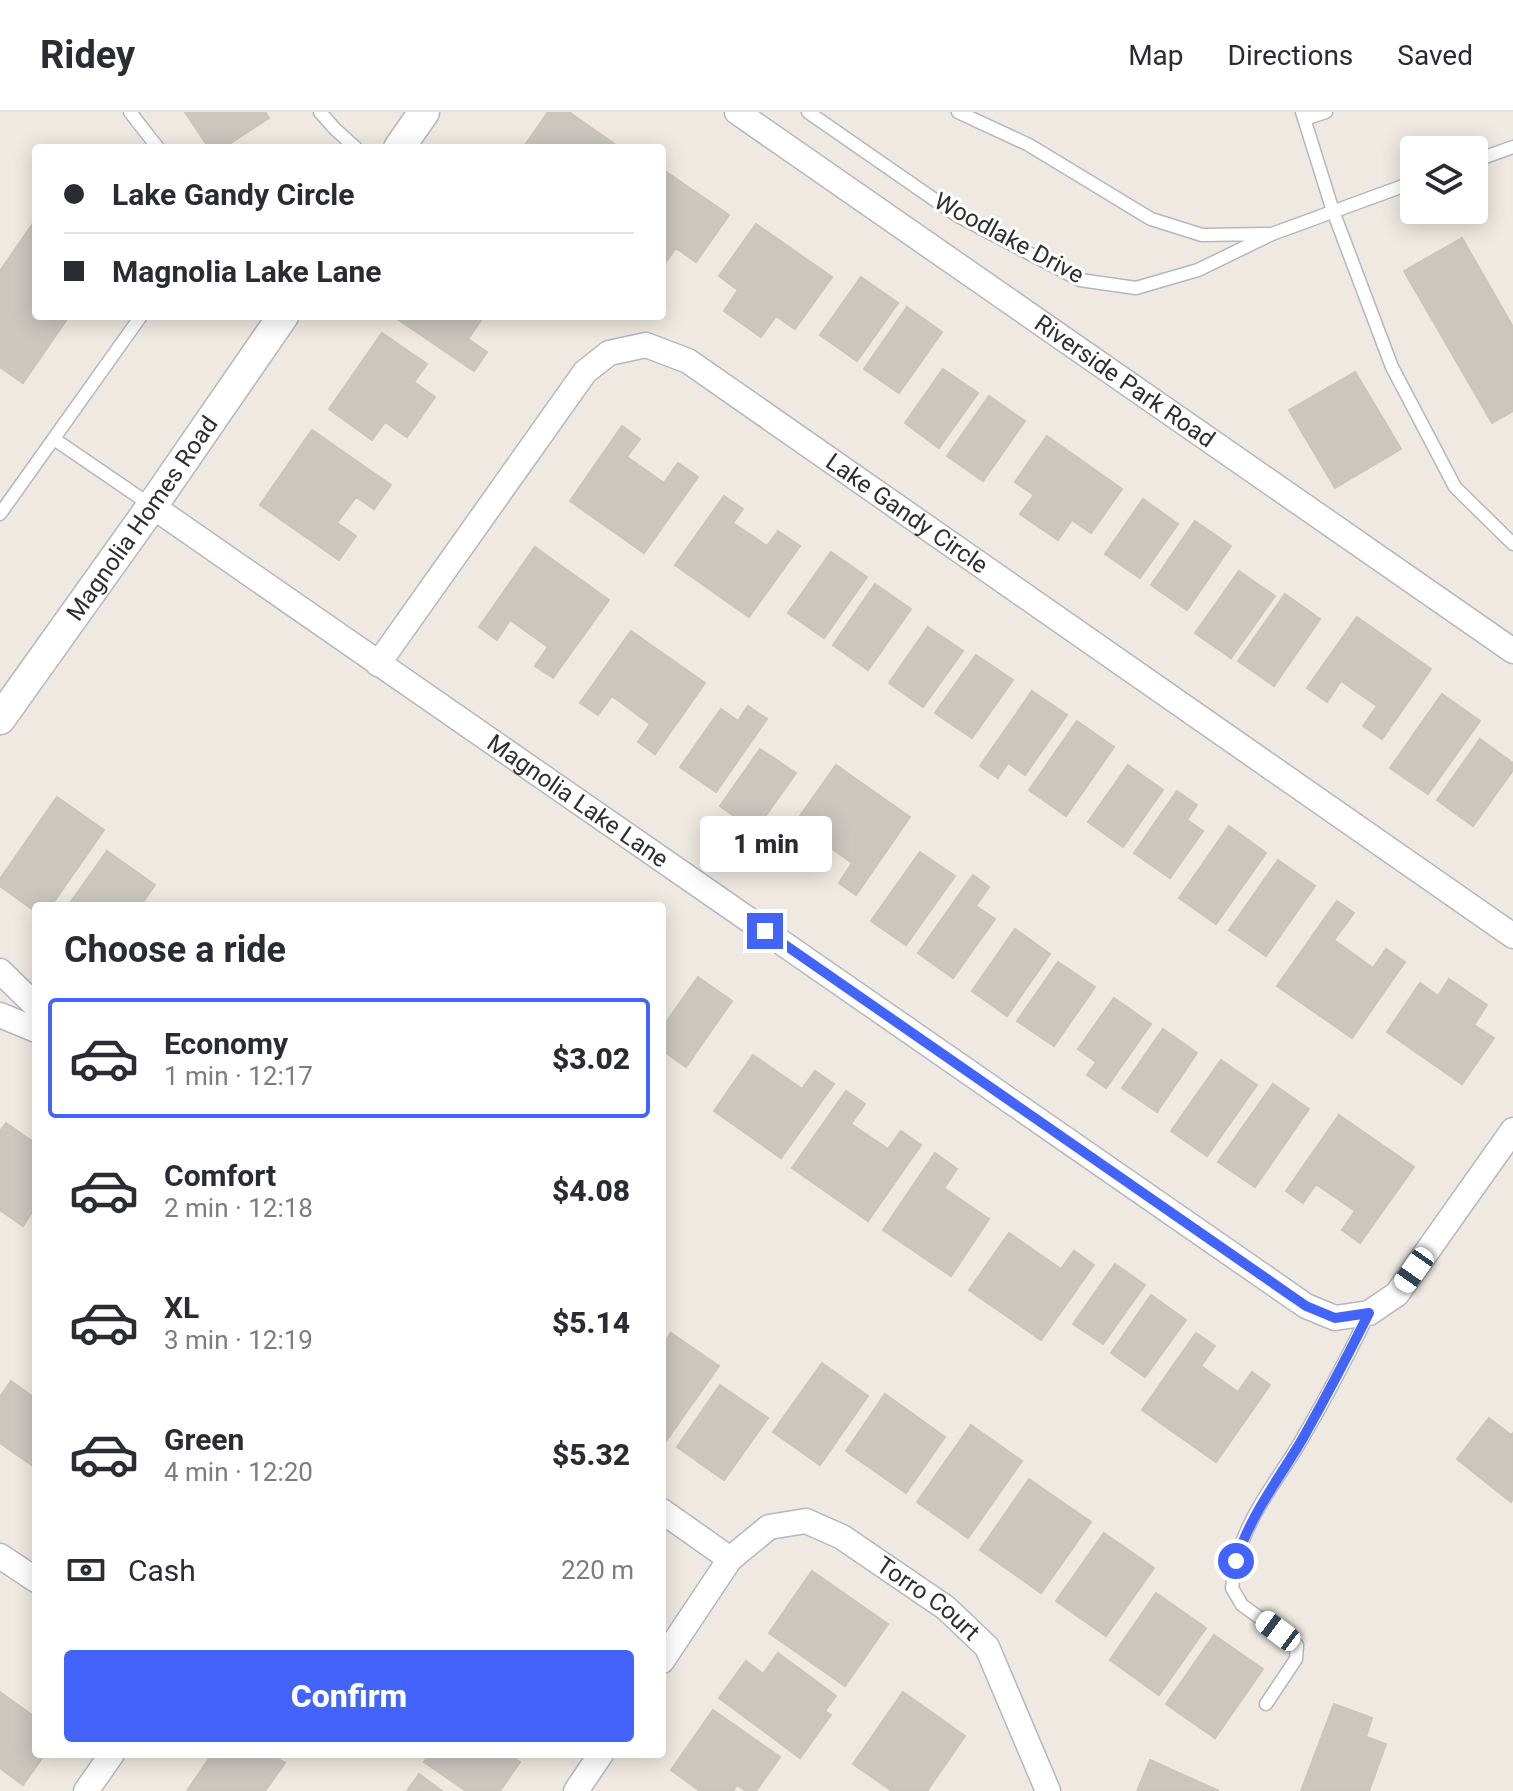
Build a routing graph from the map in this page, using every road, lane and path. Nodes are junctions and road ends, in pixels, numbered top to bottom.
1 (130, 112) edge
2 (320, 112) edge
3 (424, 112) edge
4 (737, 112) edge
5 (808, 112) edge
6 (958, 112) edge
7 (1326, 112) edge
8 (1304, 116) edge
9 (155, 144) edge
10 (352, 144) edge
11 (402, 144) edge
12 (1513, 147) edge
13 (1488, 156) edge
14 (1400, 187) edge
15 (1333, 211) junction
16 (1272, 234) junction
17 (138, 320) edge
18 (280, 320) edge
19 (54, 439) junction
20 (152, 506) junction
21 (0, 514) edge
22 (1513, 544) edge
23 (1513, 651) edge
24 (378, 664) junction
25 (0, 719) edge
26 (1513, 936) edge
27 (0, 971) edge
28 (32, 1002) edge
29 (0, 1015) edge
30 (32, 1028) edge
31 (1513, 1130) edge
32 (1369, 1313) junction
33 (666, 1514) edge
34 (0, 1556) edge
35 (730, 1559) junction
36 (32, 1577) edge
37 (666, 1655) edge
38 (1266, 1704) dead end
39 (109, 1758) edge
40 (598, 1758) edge
41 (86, 1791) edge
42 (576, 1791) edge
43 (1048, 1791) edge

1 - 9 lane
2 - 10 lane
3 - 11 street
4 - 23 street, Riverside Park Road
5 - 16 lane, Woodlake Drive
6 - 16 lane, Woodlake Drive
7 - 8 lane
8 - 15 lane
12 - 13 lane
14 - 15 lane, Woodlake Drive
15 - 16 lane, Woodlake Drive
15 - 22 lane
17 - 19 lane
18 - 20 street, Magnolia Homes Road
19 - 20 lane
19 - 21 lane
20 - 24 street, Magnolia Lake Lane
20 - 25 street, Magnolia Homes Road
24 - 26 street, Lake Gandy Circle
24 - 32 street, Magnolia Lake Lane
27 - 28 street
29 - 30 street
31 - 32 street
32 - 38 lane
33 - 35 street
34 - 36 street
35 - 37 street, Torro Court
35 - 43 street, Torro Court
39 - 41 street
40 - 42 street

